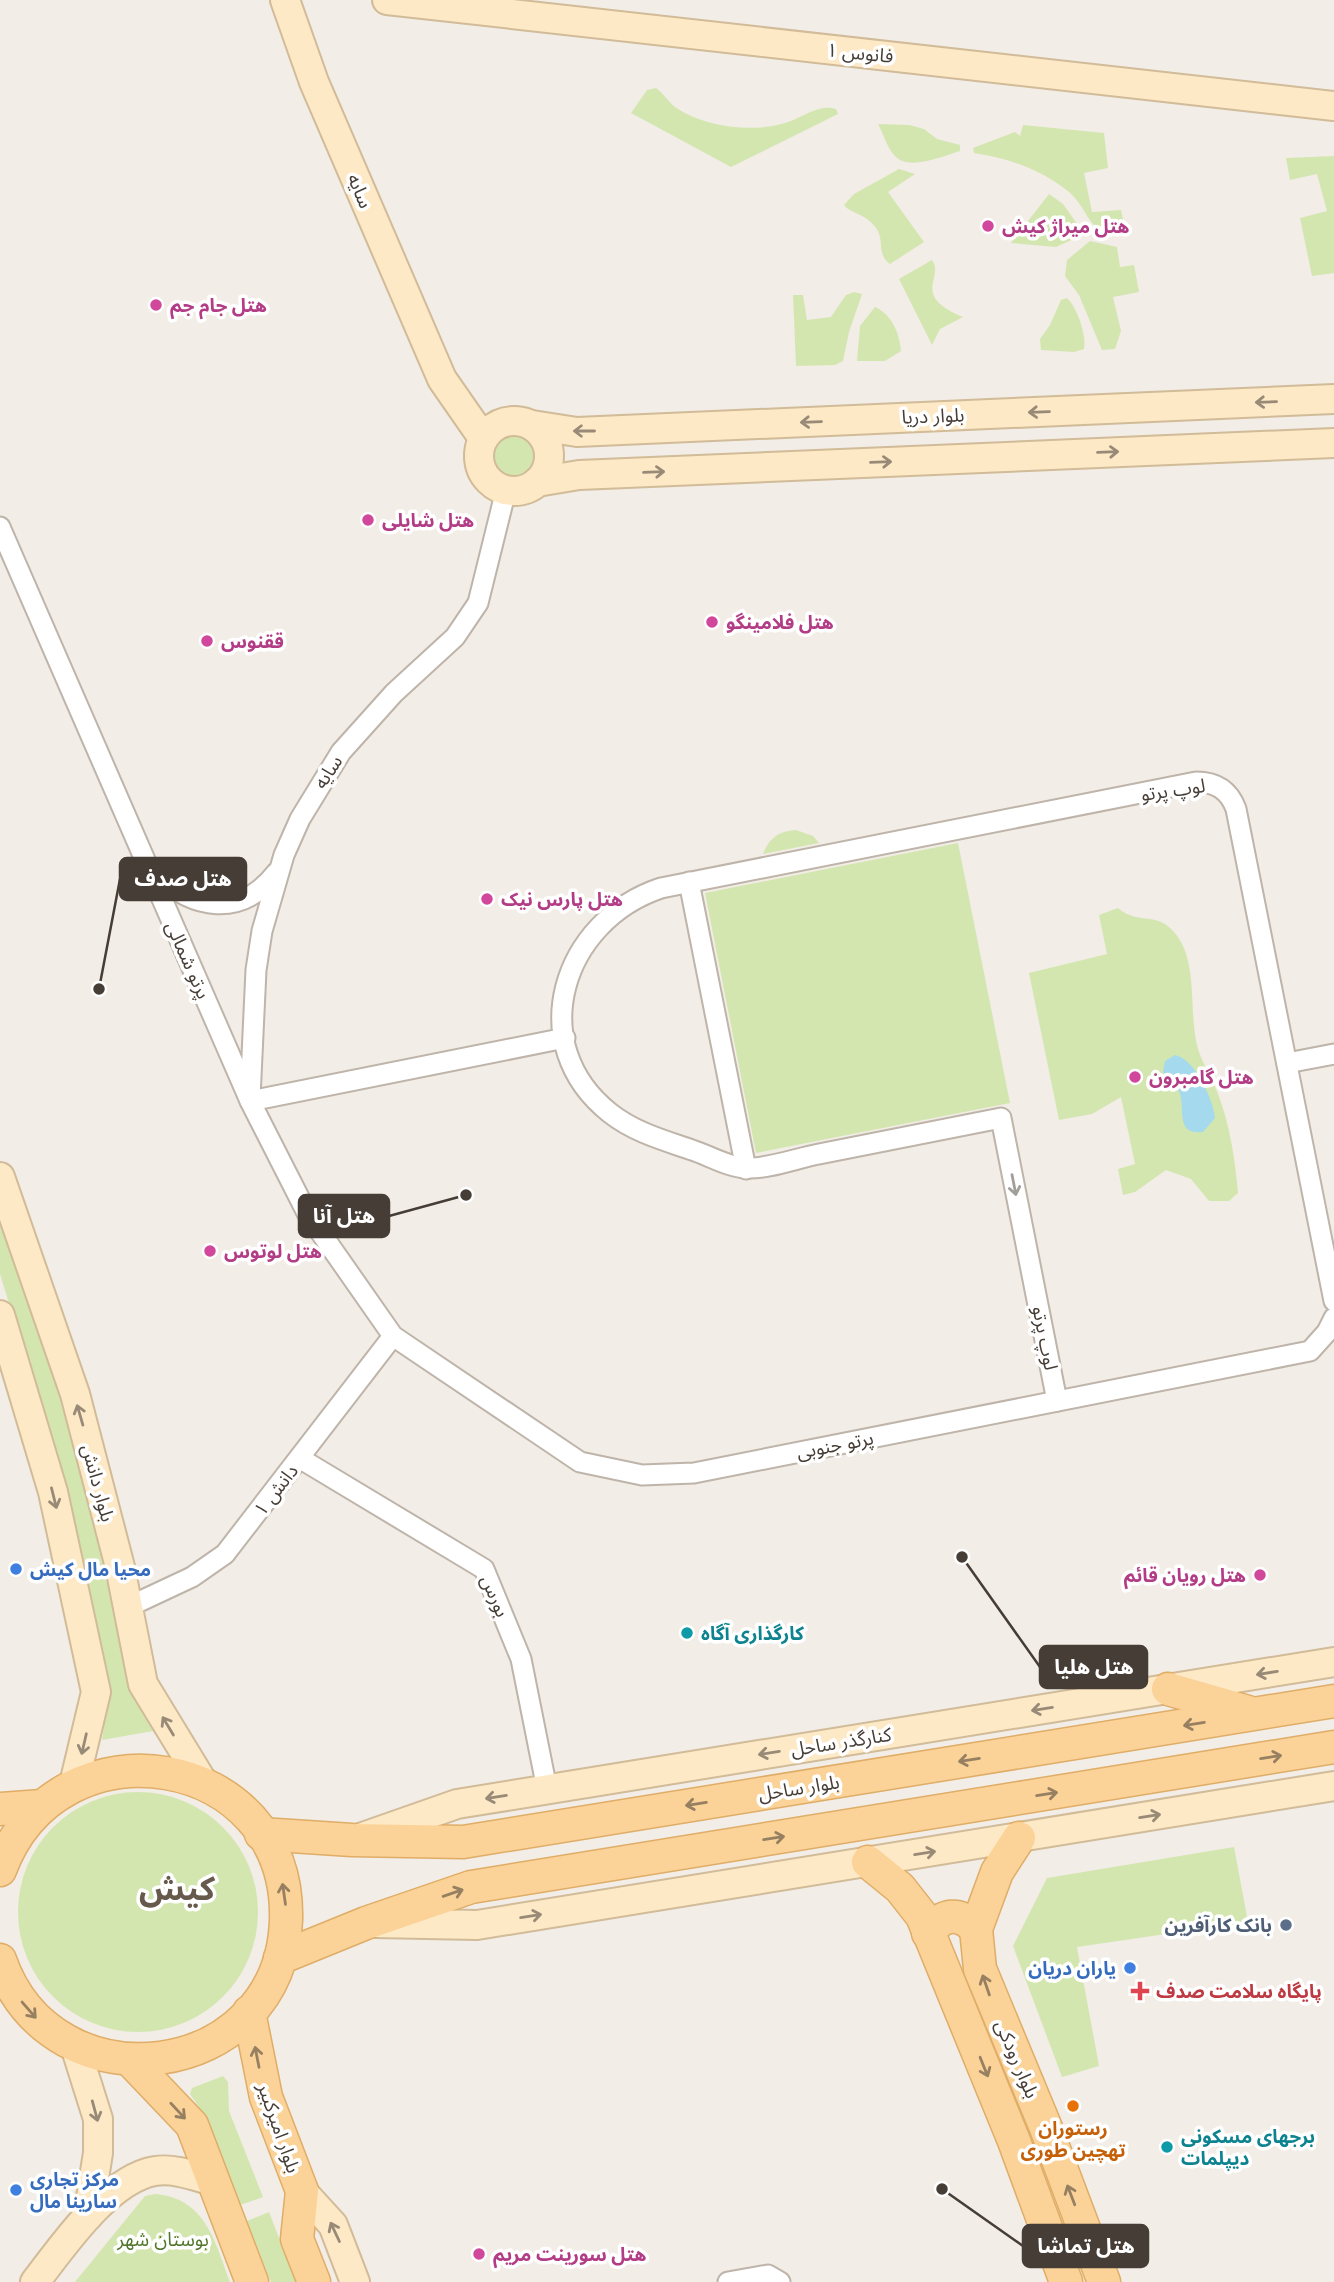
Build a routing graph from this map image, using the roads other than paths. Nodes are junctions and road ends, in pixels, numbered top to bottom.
1 (285, 0) edge
2 (387, 0) edge
3 (1334, 106) edge
4 (1334, 399) edge
5 (532, 425) junction
6 (483, 438) junction
7 (1334, 443) edge
8 (537, 482) junction
9 (506, 490) junction
10 (0, 527) edge
11 (147, 865) junction
12 (279, 869) junction
13 (689, 882) junction
14 (565, 1038) junction
15 (1334, 1054) edge
16 (1286, 1063) junction
17 (250, 1101) junction
18 (746, 1169) junction
19 (0, 1177) edge
20 (1334, 1301) edge
21 (0, 1315) edge
22 (1334, 1318) edge
23 (393, 1336) junction
24 (1057, 1401) junction
25 (301, 1459) junction
26 (128, 1607) junction
27 (1334, 1662) edge
28 (1168, 1689) junction
29 (1334, 1702) edge
30 (1256, 1714) junction
31 (1334, 1747) edge
32 (74, 1784) junction
33 (204, 1784) junction
34 (1334, 1786) edge
35 (547, 1789) junction
36 (42, 1806) junction
37 (0, 1809) edge
38 (261, 1834) junction
39 (1019, 1838) junction
40 (352, 1840) junction
41 (868, 1862) junction
42 (0, 1870) edge
43 (366, 1923) junction
44 (976, 1930) junction
45 (928, 1933) junction
46 (280, 1958) junction
47 (0, 1960) edge
48 (249, 2012) junction
49 (75, 2046) junction
50 (131, 2061) junction
51 (213, 2181) junction
52 (302, 2191) junction
53 (88, 2216) junction
54 (35, 2282) edge
55 (252, 2282) edge
56 (314, 2282) edge
57 (355, 2282) edge
58 (728, 2282) edge
59 (780, 2282) edge
60 (1066, 2282) edge
61 (1104, 2282) edge

1 - 6 street, سایه
2 - 3 street, فانوس ۱
4 -> 5 street, بلوار دریا
5 - 6 street
5 - 8 street
6 - 9 street
8 -> 7 street
8 - 9 street
9 - 12 street, سایه
10 - 11 street, پرتو شمالی
11 - 12 street
11 - 17 street, پرتو شمالی
12 - 17 street, سایه
13 - 14 street, لوپ پرتو
13 - 16 street, لوپ پرتو
13 - 18 street
14 - 17 street
14 - 18 street, لوپ پرتو
15 - 16 street
16 - 20 street, لوپ پرتو
17 - 23 street, پرتو شمالی
18 -> 24 street, لوپ پرتو
26 -> 19 street, بلوار دانش
21 -> 32 street
22 - 24 street, پرتو جنوبی
23 - 24 street, پرتو جنوبی
23 - 25 street, دانش ۱
25 - 26 street, دانش ۱
25 - 35 street, بورس
33 -> 26 street, بلوار دانش
27 -> 28 street, کنارگذر ساحل
28 - 30 main road
28 -> 35 street, کنارگذر ساحل
29 - 30 main road, بلوار ساحل
30 -> 40 main road, بلوار ساحل
43 -> 31 main road
32 - 33 main road
32 - 36 main road
33 - 38 main road
39 -> 34 street
35 -> 40 street, کنارگذر ساحل
36 - 37 main road
36 - 42 main road
38 - 40 main road, بلوار ساحل
46 -> 38 main road
41 -> 39 street
39 - 44 main road, بلوار رودکی
43 -> 41 street
41 - 45 main road, بلوار رودکی
43 - 46 main road
44 - 45 main road
61 -> 44 main road, بلوار رودکی
45 -> 60 main road, بلوار رودکی
46 - 48 main road
47 -> 49 main road
48 - 50 main road
52 -> 48 main road, بلوار امیرکبیر
49 - 50 main road
49 -> 53 street
50 -> 51 main road
51 - 53 street
51 - 55 main road
52 - 56 main road, بلوار امیرکبیر
57 -> 52 street
53 - 54 street
58 - 59 street

